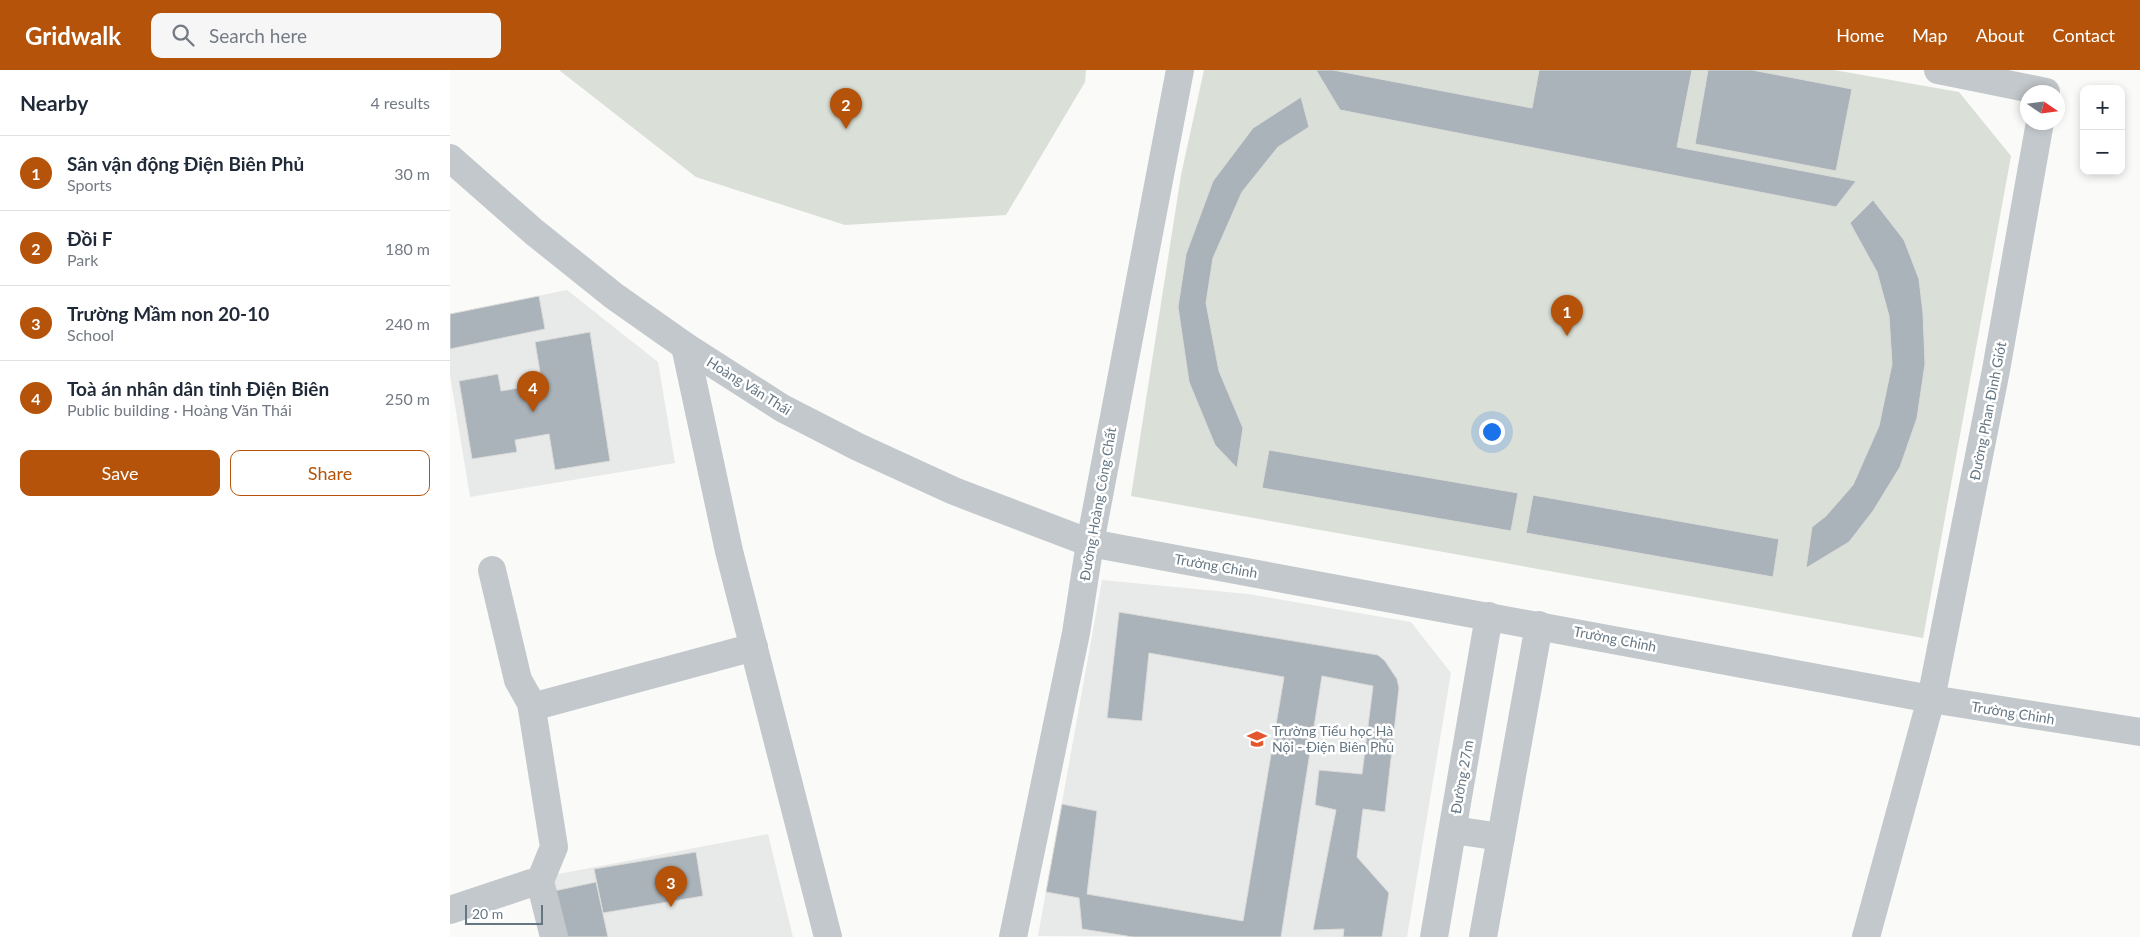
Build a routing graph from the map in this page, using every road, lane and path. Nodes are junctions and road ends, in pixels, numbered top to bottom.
1 (1180, 70) edge
2 (1938, 70) edge
3 (2049, 70) edge
4 (2047, 85) edge
5 (2020, 87) edge
6 (2039, 130) edge
7 (450, 158) edge
8 (685, 346) junction
9 (1090, 543) junction
10 (492, 570) dead end
11 (1489, 616) junction
12 (1540, 625) junction
13 (754, 647) junction
14 (1931, 699) junction
15 (532, 707) junction
16 (2140, 732) edge
17 (1453, 830) junction
18 (1501, 837) junction
19 (538, 886) junction
20 (450, 910) edge
21 (554, 937) edge
22 (828, 937) edge
23 (1013, 937) edge
24 (1434, 937) edge
25 (1483, 937) edge
26 (1866, 937) edge

1 - 9 street, Đường Hoàng Công Chất
2 - 5 street
3 - 4 street
6 - 14 street, Đường Phan Đình Giót
7 - 8 street, Hoàng Văn Thái
8 - 9 street, Hoàng Văn Thái
8 - 13 street
9 - 11 street, Trường Chinh
9 - 23 street, Đường Hoàng Công Chất
10 - 15 street
11 - 12 street, Trường Chinh
11 - 17 street, Đường 27m
12 - 14 street, Trường Chinh
12 - 18 street
13 - 15 street
13 - 22 street
14 - 16 street, Trường Chinh
14 - 26 street, Đường Phan Đình Giót
15 - 19 street
17 - 18 street
17 - 24 street, Đường 27m
18 - 25 street
19 - 20 street
19 - 21 street

